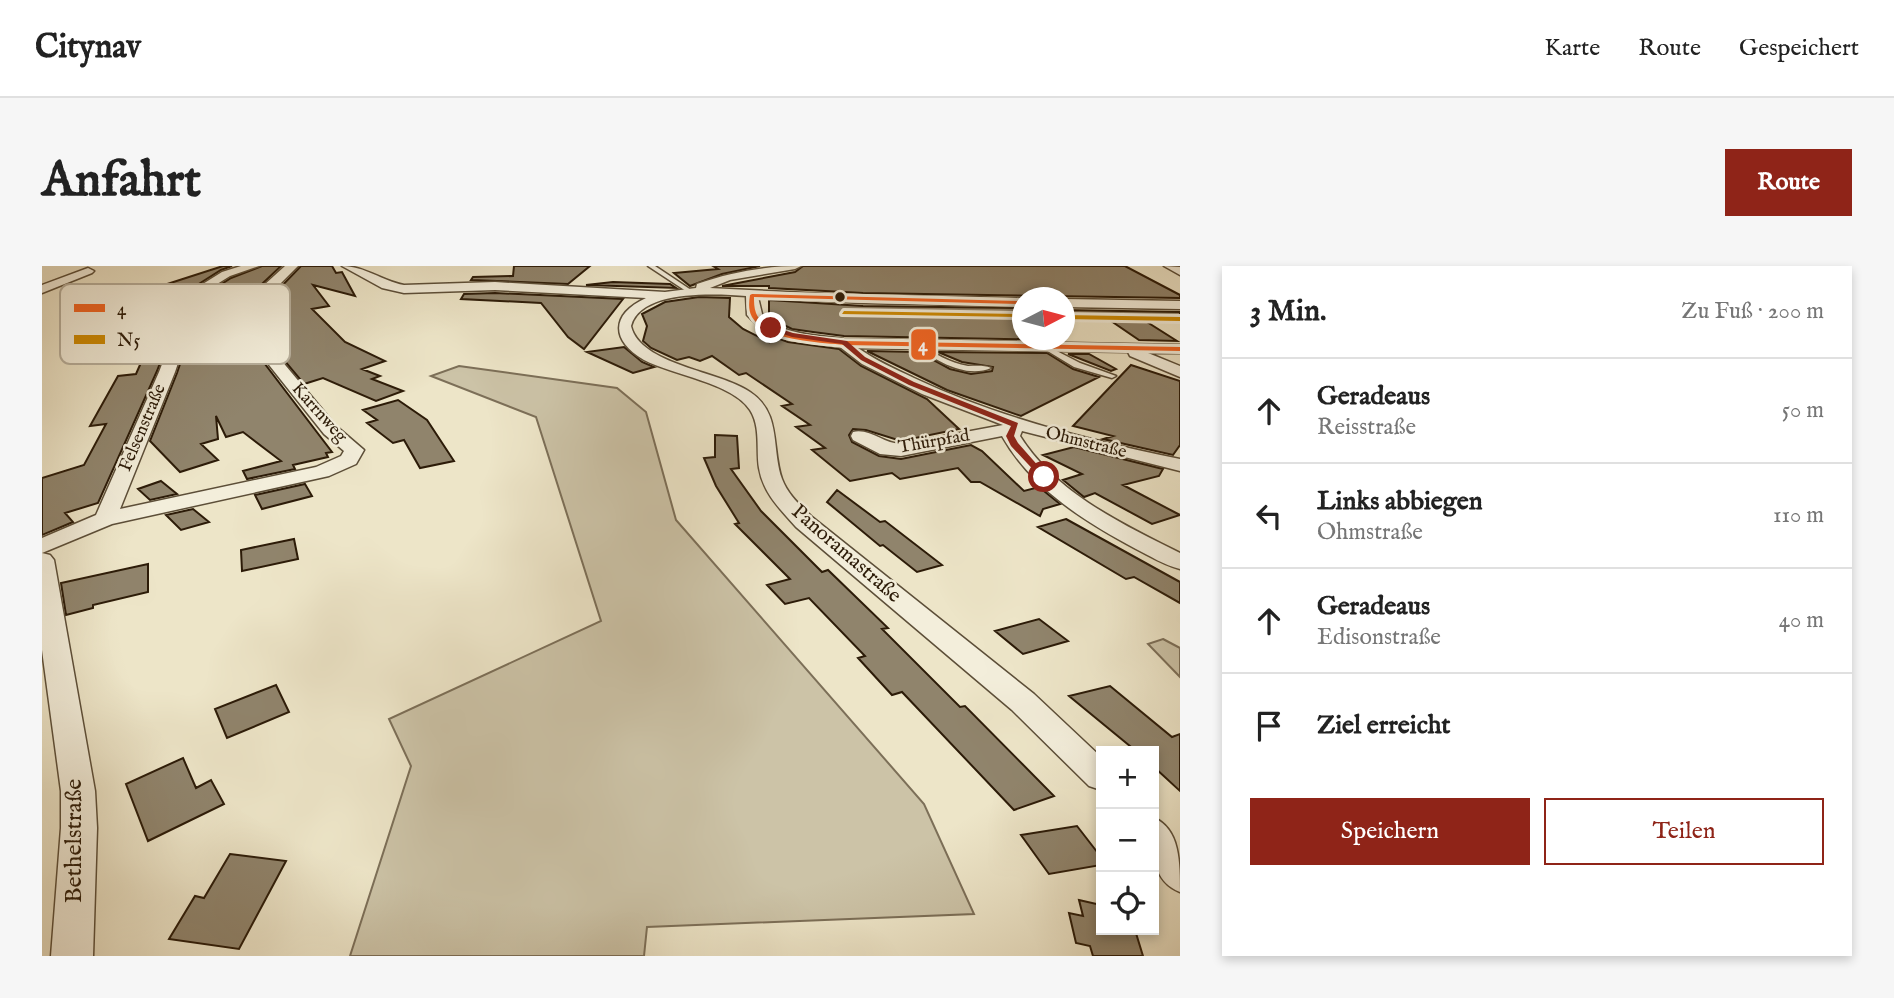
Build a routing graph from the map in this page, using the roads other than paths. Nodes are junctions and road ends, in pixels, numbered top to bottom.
1 (253, 266) edge
2 (292, 266) edge
3 (348, 266) edge
4 (651, 266) edge
5 (795, 266) edge
6 (1170, 266) edge
7 (88, 271) dead end
8 (1180, 272) edge
9 (210, 284) edge
10 (273, 284) edge
11 (42, 289) edge
12 (691, 292) junction
13 (668, 295) junction
14 (752, 295) junction
15 (1012, 302) edge
16 (1075, 303) edge
17 (1180, 305) edge
18 (844, 343) junction
19 (917, 344) junction
20 (1012, 346) edge
21 (1075, 347) edge
22 (1128, 348) junction
23 (1180, 349) edge
24 (1050, 350) edge
25 (170, 364) edge
26 (275, 364) edge
27 (987, 368) dead end
28 (1180, 372) edge
29 (1112, 376) dead end
30 (1014, 427) junction
31 (860, 436) dead end
32 (1180, 465) edge
33 (105, 519) junction
34 (42, 546) edge
35 (42, 560) edge
36 (1180, 562) edge
37 (1096, 772) edge
38 (1159, 842) edge
39 (1180, 875) edge
40 (72, 956) edge

1 - 9 street, Felsenstraße
2 - 10 street, Karrnweg
3 - 13 street
4 - 12 lane
5 - 12 street
6 - 8 street
7 - 11 street
12 - 13 street, Panoramastraße
12 - 14 street
13 - 37 street, Panoramastraße
14 - 15 street
14 - 18 street
16 - 17 street
18 - 19 street
18 - 30 street, Ohmstraße
19 - 20 street
19 - 27 lane
21 - 22 street
22 - 23 street
22 - 28 street
24 - 29 lane
25 - 33 street, Felsenstraße
26 - 33 street, Karrnweg
30 - 31 street, Thürpfad
30 - 32 street, Ohmstraße
30 - 36 street
33 - 34 street
35 - 40 street, Bethelstraße
38 - 39 street

